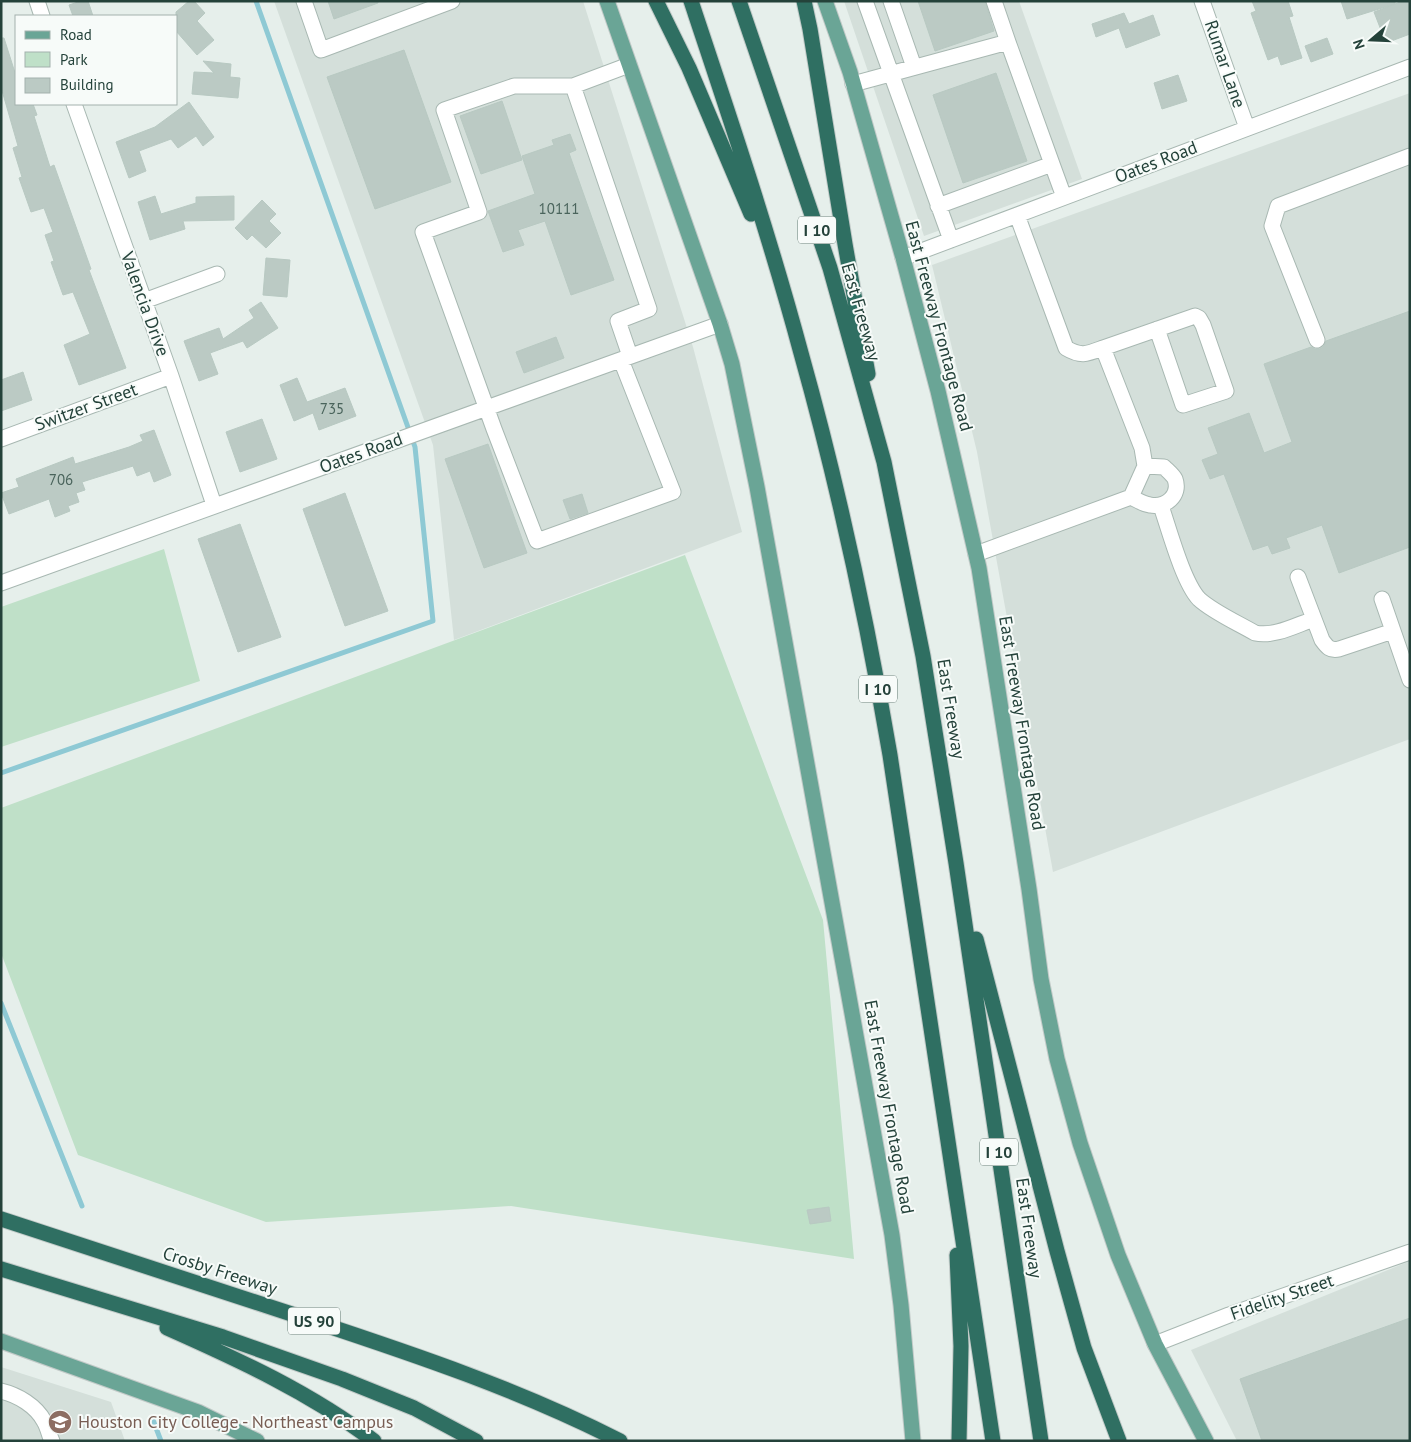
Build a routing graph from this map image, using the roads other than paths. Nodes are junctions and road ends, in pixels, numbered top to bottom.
1 (37, 1) edge
2 (304, 1) edge
3 (452, 1) edge
4 (607, 1) edge
5 (656, 1) edge
6 (691, 1) edge
7 (739, 1) edge
8 (804, 1) edge
9 (825, 1) edge
10 (865, 1) edge
11 (891, 1) edge
12 (994, 1) edge
13 (1202, 1) edge
14 (42, 15) edge
15 (1008, 42) junction
16 (629, 65) junction
17 (914, 67) junction
18 (1410, 67) edge
19 (891, 73) junction
20 (853, 84) junction
21 (573, 86) junction
22 (74, 105) edge
23 (1247, 128) junction
24 (1410, 156) edge
25 (1052, 164) junction
26 (1064, 197) junction
27 (938, 206) junction
28 (1017, 215) junction
29 (951, 240) junction
30 (903, 258) junction
31 (216, 274) dead end
32 (782, 286) junction
33 (144, 301) junction
34 (720, 324) junction
35 (1156, 329) junction
36 (1317, 340) dead end
37 (1103, 348) junction
38 (625, 358) junction
39 (171, 376) junction
40 (486, 407) junction
41 (1, 439) edge
42 (884, 462) junction
43 (1145, 466) junction
44 (1131, 497) junction
45 (214, 505) junction
46 (1160, 506) junction
47 (976, 554) junction
48 (1298, 577) dead end
49 (1, 582) edge
50 (1382, 599) dead end
51 (1314, 618) junction
52 (1393, 630) junction
53 (1410, 680) edge
54 (956, 863) junction
55 (942, 1100) junction
56 (1, 1219) edge
57 (1410, 1252) edge
58 (1, 1268) edge
59 (105, 1299) junction
60 (1, 1341) edge
61 (1155, 1344) junction
62 (1, 1390) edge
63 (52, 1441) edge
64 (257, 1441) edge
65 (374, 1441) edge
66 (476, 1441) edge
67 (620, 1441) edge
68 (913, 1441) edge
69 (959, 1441) edge
70 (993, 1441) edge
71 (1041, 1441) edge
72 (1119, 1441) edge
73 (1206, 1441) edge

1 - 14 street
2 - 3 street
4 - 16 main road, East Freeway Frontage Road
5 - 32 highway
6 - 32 highway, I 10
7 - 42 highway, East Freeway / I 10
8 - 42 highway
9 - 20 main road, East Freeway Frontage Road
10 - 19 street
11 - 17 street
12 - 15 street
13 - 23 street, Rumar Lane
15 - 17 street
15 - 25 street
16 - 21 street
16 - 34 main road, East Freeway Frontage Road
17 - 19 street
18 - 23 street, Oates Road
19 - 20 street
19 - 27 street
20 - 30 main road, East Freeway Frontage Road
21 - 38 street
21 - 40 street
22 - 33 street, Valencia Drive
23 - 26 street, Oates Road
24 - 36 street
25 - 26 street
25 - 27 street
26 - 28 street, Oates Road
27 - 29 street
28 - 29 street, Oates Road
28 - 37 street
29 - 30 street, Oates Road
30 - 47 main road, East Freeway Frontage Road
31 - 33 street
32 - 55 highway, I 10
33 - 39 street, Valencia Drive
34 - 38 street, Oates Road
34 - 68 main road, East Freeway Frontage Road
35 - 35 street
35 - 37 street
37 - 43 street
38 - 40 street, Oates Road
38 - 40 street
39 - 41 street, Switzer Street
39 - 45 street, Valencia Drive
40 - 45 street, Oates Road
42 - 54 highway, East Freeway / I 10
43 - 44 street
43 - 46 street
44 - 46 street
44 - 47 street
45 - 49 street, Oates Road
46 - 51 street
47 - 61 main road, East Freeway Frontage Road
48 - 51 street
50 - 52 street
51 - 52 street
52 - 53 street
54 - 71 highway, East Freeway / I 10
54 - 72 highway
55 - 69 highway
55 - 70 highway, I 10
56 - 67 highway, Crosby Freeway / US 90
57 - 61 street, Fidelity Street
58 - 59 highway, US 90
59 - 65 highway
59 - 66 highway, US 90
60 - 64 main road
61 - 73 main road, East Freeway Frontage Road
62 - 63 street

